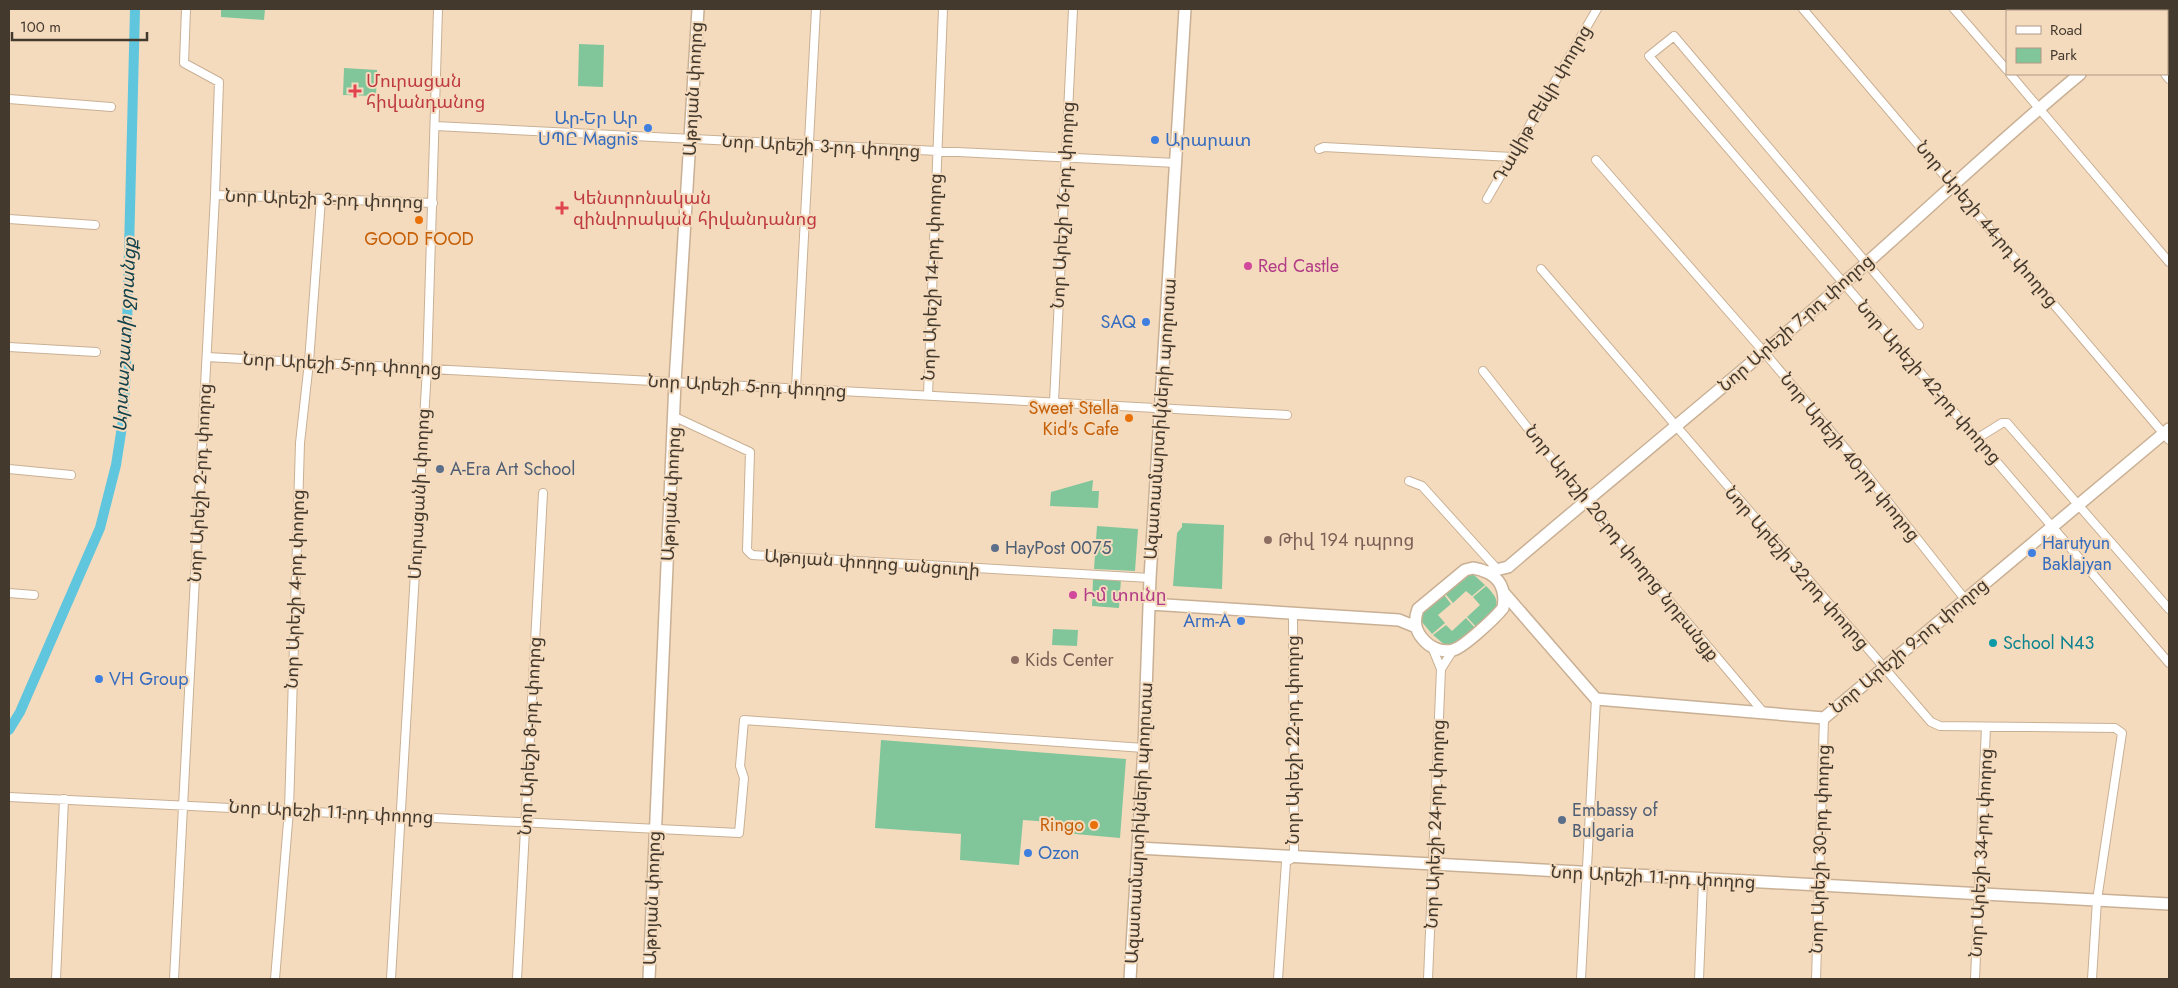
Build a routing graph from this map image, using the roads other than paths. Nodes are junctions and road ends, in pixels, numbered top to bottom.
1 (186, 9) edge
2 (438, 9) edge
3 (698, 9) edge
4 (816, 9) edge
5 (943, 9) edge
6 (1073, 9) edge
7 (1185, 9) edge
8 (1597, 9) edge
9 (1803, 9) edge
10 (1954, 9) edge
11 (2006, 69) edge
12 (2011, 75) edge
13 (2079, 75) edge
14 (9, 99) edge
15 (111, 107) dead end
16 (2040, 108) junction
17 (435, 126) junction
18 (690, 140) junction
19 (808, 144) junction
20 (1319, 149) dead end
21 (937, 151) junction
22 (1065, 157) junction
23 (1512, 157) junction
24 (1596, 160) dead end
25 (1176, 163) junction
26 (1954, 184) junction
27 (215, 195) junction
28 (320, 199) junction
29 (1487, 199) dead end
30 (433, 202) junction
31 (9, 219) edge
32 (95, 225) dead end
33 (1868, 262) junction
34 (2169, 262) edge
35 (1541, 269) dead end
36 (1843, 284) junction
37 (1919, 325) dead end
38 (9, 346) edge
39 (96, 352) dead end
40 (1764, 352) junction
41 (207, 357) junction
42 (309, 362) junction
43 (426, 369) junction
44 (1483, 371) dead end
45 (675, 382) junction
46 (796, 388) junction
47 (928, 395) junction
48 (1054, 402) junction
49 (1161, 407) junction
50 (1287, 415) dead end
51 (675, 417) junction
52 (1675, 427) junction
53 (2167, 434) edge
54 (1978, 438) junction
55 (9, 469) edge
56 (71, 476) dead end
57 (1410, 481) dead end
58 (543, 493) dead end
59 (1585, 501) junction
60 (2079, 504) junction
61 (2054, 526) junction
62 (1498, 570) junction
63 (1150, 578) junction
64 (1502, 588) junction
65 (9, 593) edge
66 (34, 595) dead end
67 (1964, 598) junction
68 (1150, 604) junction
69 (1418, 609) junction
70 (2169, 609) edge
71 (1518, 610) junction
72 (1501, 611) junction
73 (1293, 615) junction
74 (1399, 620) junction
75 (1416, 626) junction
76 (1432, 646) junction
77 (1453, 650) junction
78 (2169, 663) edge
79 (1441, 668) junction
80 (1884, 668) junction
81 (1596, 699) junction
82 (1764, 714) junction
83 (1824, 718) junction
84 (1986, 727) junction
85 (1144, 748) junction
86 (9, 798) edge
87 (64, 799) junction
88 (182, 805) junction
89 (289, 810) junction
90 (402, 816) junction
91 (525, 822) junction
92 (654, 828) junction
93 (1138, 848) junction
94 (1294, 857) junction
95 (1434, 865) junction
96 (1586, 873) junction
97 (1703, 880) junction
98 (1817, 886) junction
99 (1979, 893) junction
100 (2097, 900) junction
101 (2169, 904) edge
102 (56, 979) edge
103 (174, 979) edge
104 (275, 979) edge
105 (391, 979) edge
106 (517, 979) edge
107 (649, 979) edge
108 (1130, 979) edge
109 (1278, 979) edge
110 (1428, 979) edge
111 (1581, 979) edge
112 (1699, 979) edge
113 (1816, 979) edge
114 (1975, 979) edge
115 (2092, 979) edge

1 - 27 street, Նոր Արեշի 2-րդ փողոց
2 - 17 street, Մուրացանի փողոց
3 - 18 street, Աթոյան փողոց
4 - 19 street
5 - 21 street, Նոր Արեշի 14-րդ փողոց
6 - 22 street, Նոր Արեշի 16-րդ փողոց
7 - 25 street, Ազատամարտիկների պողոտա
8 - 23 street, Դավիթ Բեկի փողոց
9 - 26 street, Նոր Արեշի 44-րդ փողոց
10 - 11 street
12 - 16 street
13 - 16 street, Նոր Արեշի 7-րդ փողոց
14 - 15 street
16 - 26 street, Նոր Արեշի 7-րդ փողոց
16 - 34 street
17 - 18 street, Նոր Արեշի 3-րդ փողոց
17 - 30 street, Մուրացանի փողոց
18 - 19 street, Նոր Արեշի 3-րդ փողոց
18 - 45 street, Աթոյան փողոց
19 - 21 street, Նոր Արեշի 3-րդ փողոց
19 - 46 street
20 - 23 street
21 - 22 street, Նոր Արեշի 3-րդ փողոց
21 - 47 street, Նոր Արեշի 14-րդ փողոց
22 - 25 street, Նոր Արեշի 3-րդ փողոց
22 - 48 street, Նոր Արեշի 16-րդ փողոց
23 - 29 street, Դավիթ Բեկի փողոց
24 - 40 street, Նոր Արեշի 40-րդ փողոց
25 - 49 street, Ազատամարտիկների պողոտա
26 - 33 street, Նոր Արեշի 7-րդ փողոց
26 - 53 street, Նոր Արեշի 44-րդ փողոց
27 - 28 street, Նոր Արեշի 3-րդ փողոց
27 - 41 street, Նոր Արեշի 2-րդ փողոց
28 - 30 street, Նոր Արեշի 3-րդ փողոց
28 - 42 street, Նոր Արեշի 4-րդ փողոց
30 - 43 street, Մուրացանի փողոց
31 - 32 street
33 - 36 street, Նոր Արեշի 7-րդ փողոց
33 - 36 street, Նոր Արեշի 42-րդ փողոց
33 - 37 street
35 - 52 street, Նոր Արեշի 32-րդ փողոց
36 - 40 street, Նոր Արեշի 7-րդ փողոց
36 - 54 street, Նոր Արեշի 42-րդ փողոց
38 - 39 street
40 - 52 street, Նոր Արեշի 7-րդ փողոց
40 - 67 street, Նոր Արեշի 40-րդ փողոց
41 - 42 street, Նոր Արեշի 5-րդ փողոց
41 - 88 street, Նոր Արեշի 2-րդ փողոց
42 - 43 street, Նոր Արեշի 5-րդ փողոց
42 - 89 street, Նոր Արեշի 4-րդ փողոց
43 - 45 street, Նոր Արեշի 5-րդ փողոց
43 - 90 street, Մուրացանի փողոց
44 - 59 street, Նոր Արեշի 20-րդ փողոց նրբանցք
45 - 46 street, Նոր Արեշի 5-րդ փողոց
45 - 51 street, Աթոյան փողոց
46 - 47 street, Նոր Արեշի 5-րդ փողոց
47 - 48 street, Նոր Արեշի 5-րդ փողոց
48 - 49 street, Նոր Արեշի 5-րդ փողոց
49 - 50 street, Նոր Արեշի 5-րդ փողոց
49 - 63 street, Ազատամարտիկների պողոտա
51 - 63 street, Աթոյան փողոց անցուղի
51 - 92 street, Աթոյան փողոց
52 - 59 street, Նոր Արեշի 7-րդ փողոց
52 - 80 street, Նոր Արեշի 32-րդ փողոց
53 - 60 street, Նոր Արեշի 9-րդ փողոց
54 - 60 street
54 - 61 street, Նոր Արեշի 42-րդ փողոց
55 - 56 street
57 - 62 street
58 - 91 street, Նոր Արեշի 8-րդ փողոց
59 - 62 street, Նոր Արեշի 7-րդ փողոց
59 - 82 street, Նոր Արեշի 20-րդ փողոց նրբանցք
60 - 61 street, Նոր Արեշի 9-րդ փողոց
60 - 70 street
61 - 67 street, Նոր Արեշի 9-րդ փողոց
61 - 78 street, Նոր Արեշի 42-րդ փողոց
62 - 64 street, Նոր Արեշի 7-րդ փողոց
62 - 64 street
62 - 69 street
63 - 68 street, Ազատամարտիկների պողոտա
64 - 71 street
64 - 72 street, Նոր Արեշի 7-րդ փողոց
65 - 66 street
67 - 80 street, Նոր Արեշի 9-րդ փողոց
68 - 73 street
68 - 85 street, Ազատամարտիկների պողոտա
69 - 74 street
69 - 75 street
71 - 72 street
71 - 81 street
72 - 77 street
73 - 74 street
73 - 94 street, Նոր Արեշի 22-րդ փողոց
74 - 75 street
75 - 76 street
76 - 77 street
76 - 79 street, Նոր Արեշի 24-րդ փողոց
77 - 79 street
79 - 95 street, Նոր Արեշի 24-րդ փողոց
80 - 83 street, Նոր Արեշի 9-րդ փողոց
80 - 84 street, Նոր Արեշի 32-րդ փողոց
81 - 82 street, Նոր Արեշի 9-րդ փողոց
81 - 96 street
82 - 83 street, Նոր Արեշի 9-րդ փողոց
83 - 98 street, Նոր Արեշի 30-րդ փողոց
84 - 99 street, Նոր Արեշի 34-րդ փողոց
84 - 100 street, Նոր Արեշի 32-րդ փողոց
85 - 92 street, Նոր Արեշի 11-րդ փողոց
85 - 93 street, Ազատամարտիկների պողոտա
86 - 87 street, Նոր Արեշի 11-րդ փողոց
87 - 88 street, Նոր Արեշի 11-րդ փողոց
87 - 102 street
88 - 89 street, Նոր Արեշի 11-րդ փողոց
88 - 103 street, Նոր Արեշի 2-րդ փողոց
89 - 90 street, Նոր Արեշի 11-րդ փողոց
89 - 104 street, Նոր Արեշի 4-րդ փողոց
90 - 91 street, Նոր Արեշի 11-րդ փողոց
90 - 105 street, Մուրացանի փողոց
91 - 92 street, Նոր Արեշի 11-րդ փողոց
91 - 106 street, Նոր Արեշի 8-րդ փողոց
92 - 107 street, Աթոյան փողոց
93 - 94 street, Նոր Արեշի 11-րդ փողոց
93 - 108 street, Ազատամարտիկների պողոտա
94 - 95 street, Նոր Արեշի 11-րդ փողոց
94 - 109 street, Նոր Արեշի 22-րդ փողոց
95 - 96 street, Նոր Արեշի 11-րդ փողոց
95 - 110 street, Նոր Արեշի 24-րդ փողոց
96 - 97 street, Նոր Արեշի 11-րդ փողոց
96 - 111 street
97 - 98 street, Նոր Արեշի 11-րդ փողոց
97 - 112 street
98 - 99 street, Նոր Արեշի 11-րդ փողոց
98 - 113 street, Նոր Արեշի 30-րդ փողոց
99 - 100 street, Նոր Արեշի 11-րդ փողոց
99 - 114 street, Նոր Արեշի 34-րդ փողոց
100 - 101 street, Նոր Արեշի 11-րդ փողոց
100 - 115 street

